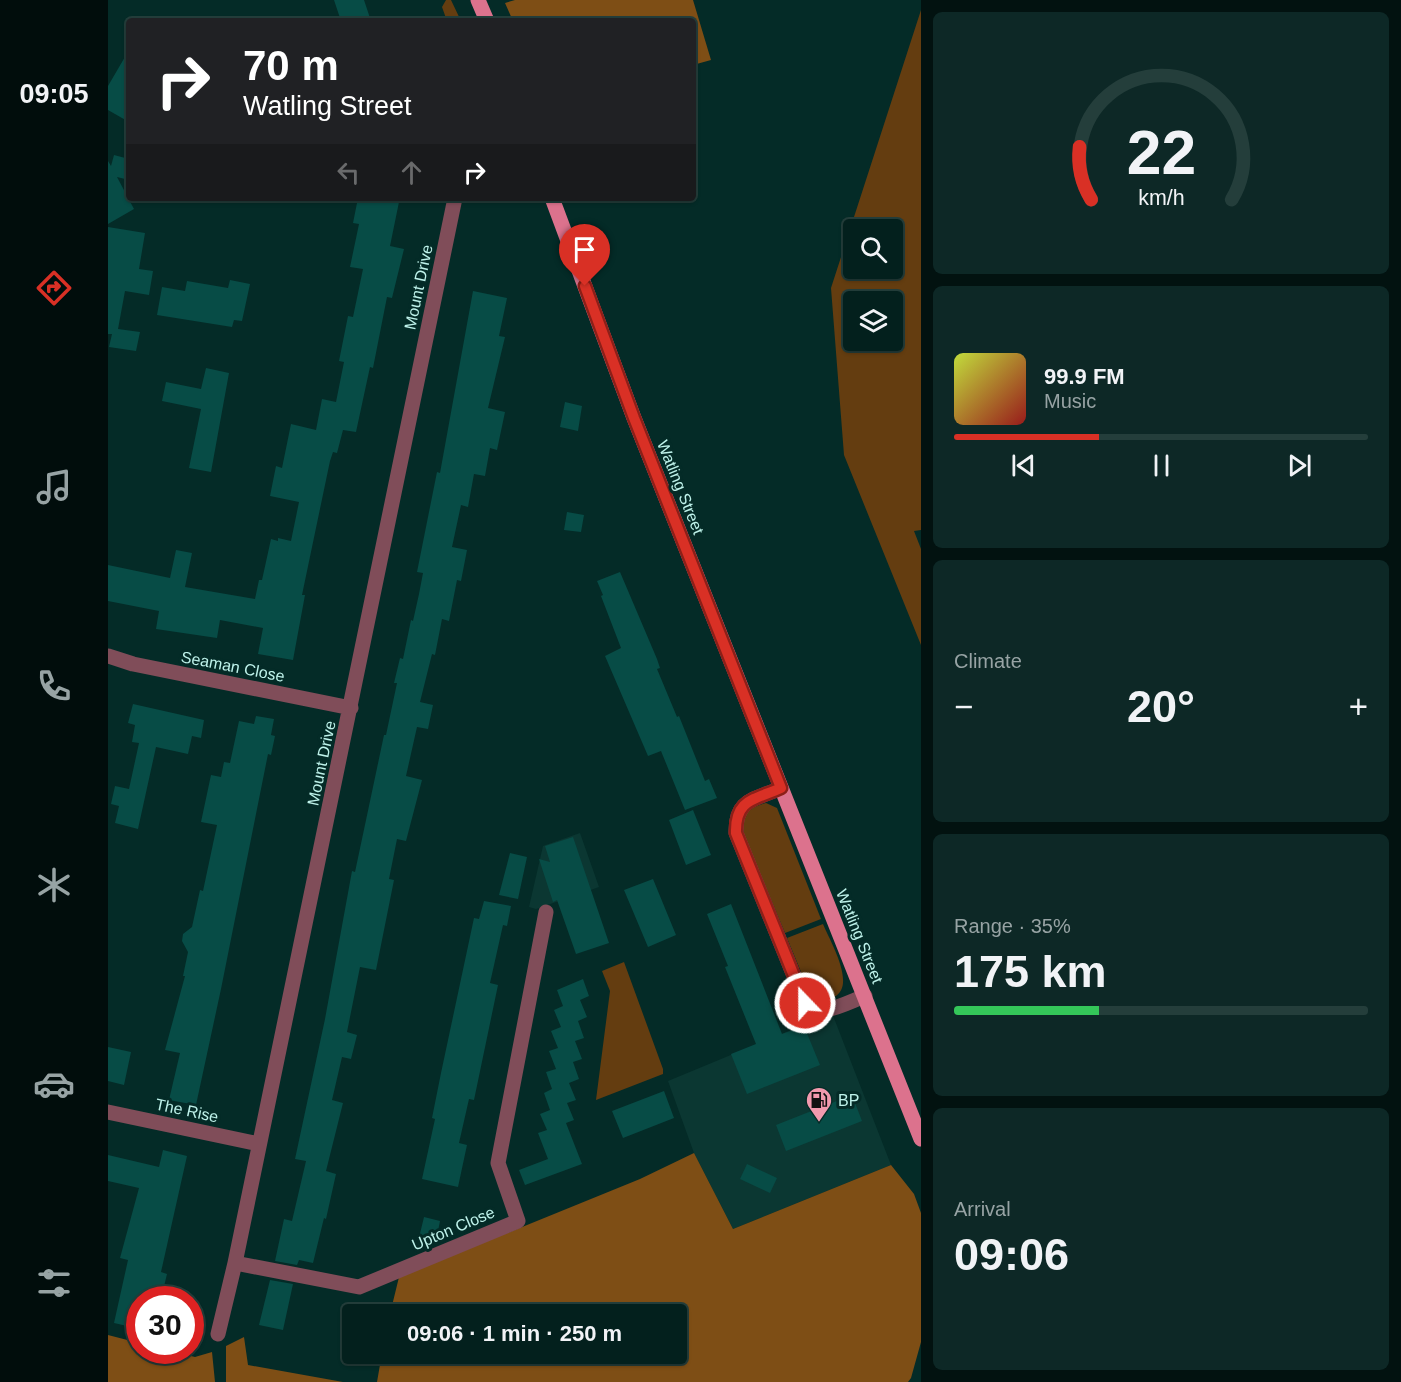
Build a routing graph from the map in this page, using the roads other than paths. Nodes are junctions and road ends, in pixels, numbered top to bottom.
1 (478, 0) edge
2 (486, 18) edge
3 (454, 201) edge
4 (553, 201) edge
5 (108, 656) edge
6 (351, 708) junction
7 (781, 788) junction
8 (546, 912) dead end
9 (865, 996) junction
10 (108, 1112) edge
11 (921, 1139) edge
12 (259, 1144) junction
13 (235, 1263) junction
14 (218, 1334) dead end

1 - 2 main road
3 - 6 street, Mount Drive
4 - 7 main road, Watling Street
5 - 6 street, Seaman Close
6 - 12 street, Mount Drive
7 - 9 main road, Watling Street
7 - 9 street, Watling Street
8 - 13 street, Upton Close
9 - 11 main road, Watling Street
10 - 12 street, The Rise
12 - 13 street, Mount Drive
13 - 14 street, Mount Drive

